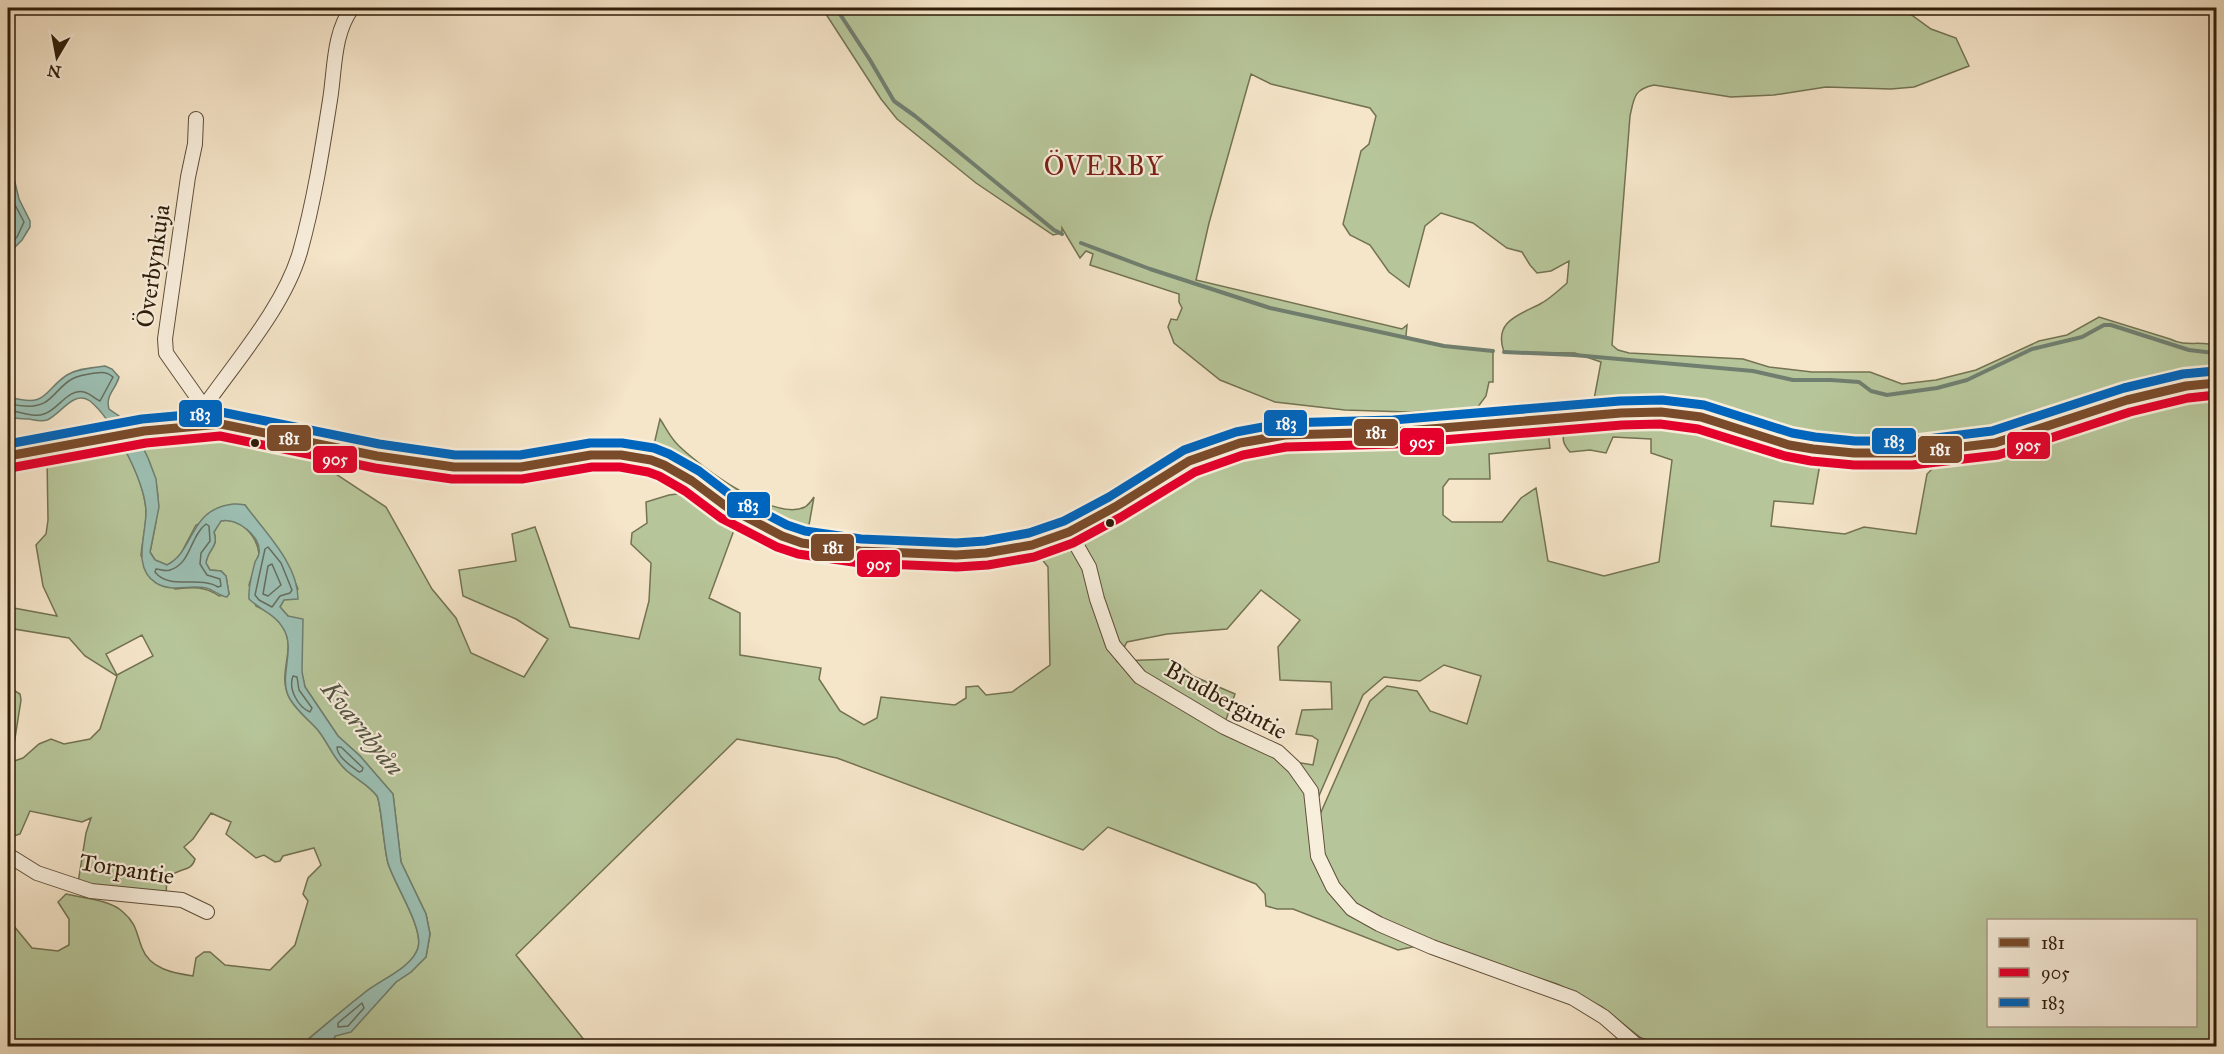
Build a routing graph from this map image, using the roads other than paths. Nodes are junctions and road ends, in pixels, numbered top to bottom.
1 (352, 8) edge
2 (196, 119) dead end
3 (2217, 383) edge
4 (204, 407) junction
5 (204, 424) junction
6 (8, 456) edge
7 (1069, 532) junction
8 (8, 855) edge
9 (207, 912) dead end
10 (1642, 1047) edge

1 - 4 street
2 - 4 street, Överbynkuja
3 - 7 street
4 - 5 street
5 - 6 street
5 - 7 street
7 - 10 street, Brudbergintie
8 - 9 street, Torpantie

